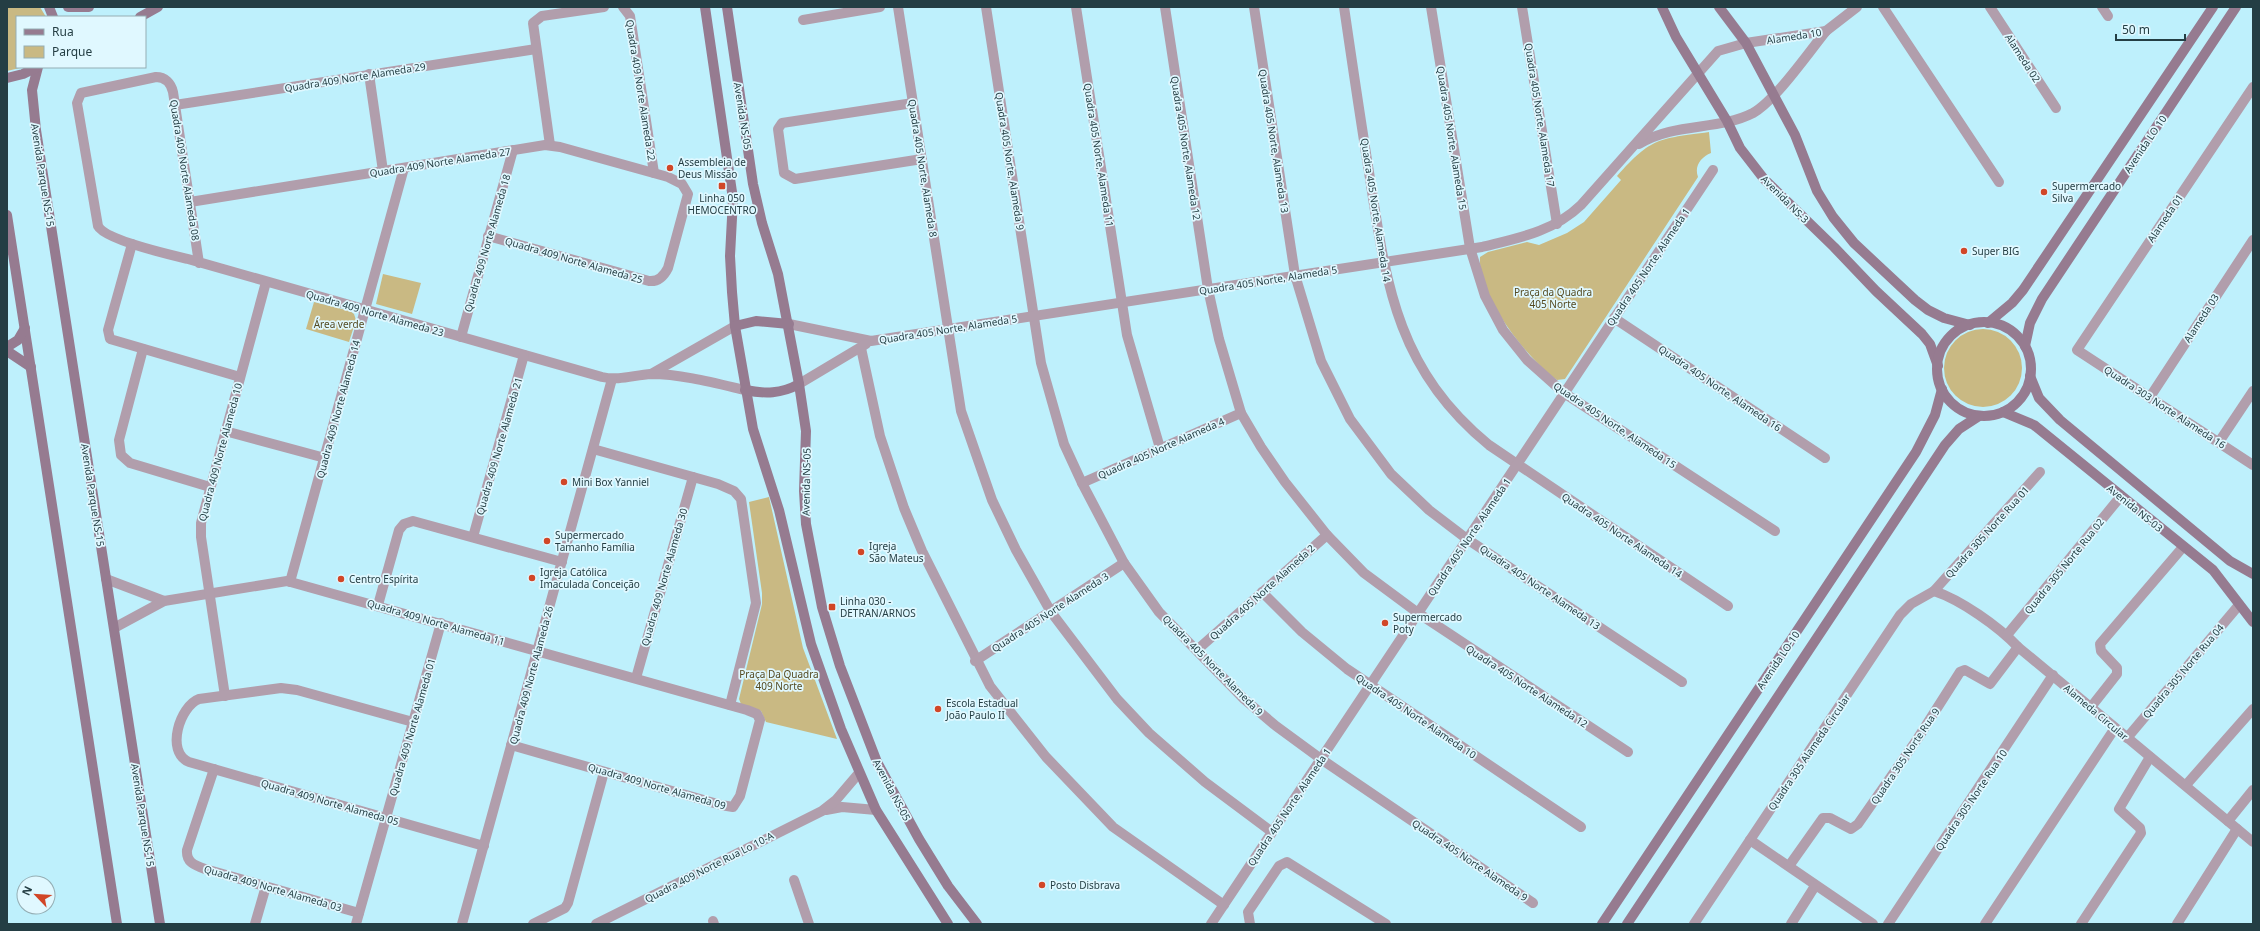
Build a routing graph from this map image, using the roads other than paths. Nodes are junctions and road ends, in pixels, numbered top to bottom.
1 (68, 7) edge
2 (88, 7) edge
3 (158, 7) edge
4 (604, 7) edge
5 (624, 7) edge
6 (705, 7) edge
7 (727, 7) edge
8 (880, 7) edge
9 (898, 7) edge
10 (986, 7) edge
11 (1076, 7) edge
12 (1165, 7) edge
13 (1254, 7) edge
14 (1344, 7) edge
15 (1431, 7) edge
16 (1522, 7) edge
17 (1662, 7) edge
18 (1719, 7) edge
19 (1857, 7) edge
20 (1884, 7) edge
21 (1990, 7) edge
22 (2102, 7) edge
23 (2213, 7) edge
24 (2236, 7) edge
25 (142, 16) edge
26 (2108, 16) dead end
27 (803, 20) dead end
28 (1826, 31) junction
29 (1746, 43) junction
30 (536, 49) junction
31 (35, 68) edge
32 (37, 68) edge
33 (1697, 72) junction
34 (369, 74) junction
35 (7, 78) edge
36 (2253, 87) edge
37 (1774, 96) junction
38 (913, 103) junction
39 (175, 105) junction
40 (2056, 108) dead end
41 (1727, 121) junction
42 (550, 145) junction
43 (1632, 149) junction
44 (513, 150) junction
45 (922, 159) junction
46 (404, 168) junction
47 (1713, 170) dead end
48 (383, 171) junction
49 (654, 173) junction
50 (1999, 182) dead end
51 (190, 202) junction
52 (7, 215) edge
53 (1557, 224) junction
54 (102, 232) joint
55 (488, 236) junction
56 (2253, 240) edge
57 (132, 244) junction
58 (1470, 248) junction
59 (1382, 262) junction
60 (199, 263) junction
61 (1295, 275) junction
62 (660, 278) joint
63 (266, 282) junction
64 (1208, 289) junction
65 (1121, 302) junction
66 (366, 310) junction
67 (1034, 316) junction
68 (1614, 318) junction
69 (1988, 323) junction
70 (789, 324) junction
71 (1970, 325) junction
72 (735, 326) junction
73 (25, 328) junction
74 (948, 329) junction
75 (461, 337) junction
76 (871, 341) junction
77 (2025, 346) junction
78 (7, 347) edge
79 (861, 348) junction
80 (143, 349) junction
81 (2077, 350) joint
82 (7, 351) edge
83 (524, 355) junction
84 (1938, 366) junction
85 (31, 367) junction
86 (651, 374) junction
87 (2030, 376) junction
88 (240, 377) junction
89 (612, 379) junction
90 (799, 384) junction
91 (1942, 389) junction
92 (745, 390) junction
93 (2253, 391) edge
94 (1564, 393) junction
95 (2150, 397) junction
96 (1241, 412) junction
97 (2002, 412) junction
98 (1979, 416) junction
99 (225, 431) junction
100 (2219, 442) junction
101 (1160, 448) junction
102 (593, 449) junction
103 (325, 458) junction
104 (1825, 458) dead end
105 (1516, 465) junction
106 (2253, 465) edge
107 (2040, 472) dead end
108 (693, 477) junction
109 (1082, 483) junction
110 (210, 487) junction
111 (2121, 496) junction
112 (1775, 531) dead end
113 (1327, 535) junction
114 (473, 537) junction
115 (1467, 539) junction
116 (2183, 547) junction
117 (562, 562) junction
118 (1124, 563) junction
119 (2253, 574) edge
120 (106, 579) junction
121 (290, 582) junction
122 (1934, 591) junction
123 (1262, 592) junction
124 (209, 593) junction
125 (164, 601) junction
126 (378, 605) junction
127 (2239, 605) junction
128 (1728, 606) dead end
129 (1051, 612) junction
130 (1418, 613) junction
131 (2253, 622) edge
132 (441, 623) junction
133 (114, 628) junction
134 (2007, 635) junction
135 (2018, 646) junction
136 (1197, 650) junction
137 (537, 651) junction
138 (975, 660) junction
139 (2053, 676) junction
140 (636, 678) junction
141 (1682, 682) dead end
142 (1370, 686) junction
143 (225, 696) junction
144 (730, 705) junction
145 (2091, 707) junction
146 (2253, 709) edge
147 (758, 716) joint
148 (413, 722) junction
149 (2115, 728) junction
150 (2126, 738) junction
151 (511, 745) junction
152 (1628, 752) dead end
153 (2150, 757) junction
154 (1321, 759) junction
155 (214, 769) junction
156 (604, 772) junction
157 (859, 773) junction
158 (2186, 785) junction
159 (2253, 790) edge
160 (822, 810) junction
161 (876, 810) junction
162 (386, 818) junction
163 (2228, 821) junction
164 (1582, 827) dead end
165 (2237, 829) junction
166 (1272, 832) junction
167 (1750, 840) junction
168 (2253, 842) edge
169 (484, 846) junction
170 (1789, 866) junction
171 (794, 880) dead end
172 (266, 886) junction
173 (1815, 886) junction
174 (1533, 903) dead end
175 (1224, 905) junction
176 (359, 913) junction
177 (117, 924) edge
178 (160, 924) edge
179 (255, 924) edge
180 (356, 924) edge
181 (462, 924) edge
182 (533, 924) edge
183 (596, 924) edge
184 (809, 924) edge
185 (948, 924) edge
186 (977, 924) edge
187 (1212, 924) edge
188 (1250, 924) edge
189 (1386, 924) edge
190 (1602, 924) edge
191 (1627, 924) edge
192 (1694, 924) edge
193 (1791, 924) edge
194 (1873, 924) edge
195 (1888, 924) edge
196 (1985, 924) edge
197 (2081, 924) edge
198 (2177, 924) edge

1 - 2 street
3 - 25 street
4 - 30 street
5 - 49 street, Quadra 409 Norte Alameda 22
6 - 72 street, Avenida NS-05
7 - 70 street, Avenida NS-05
8 - 27 street
9 - 38 street, Quadra 405 Norte, Alameda 8
10 - 67 street, Quadra 405 Norte, Alameda 9
11 - 65 street, Quadra 405 Norte, Alameda 11
12 - 64 street, Quadra 405 Norte, Alameda 12
13 - 61 street, Quadra 405 Norte, Alameda 13
14 - 59 street, Quadra 405 Norte, Alameda 14
15 - 58 street, Quadra 405 Norte, Alameda 15
16 - 53 street, Quadra 405 Norte, Alameda 17
17 - 33 street, Avenida NS-3
18 - 29 street, Avenida NS-3
19 - 28 street, Alameda 10
20 - 50 street
21 - 40 street, Alameda 02
22 - 26 street
23 - 69 street, Avenida LO 10
24 - 77 street, Avenida LO 10
28 - 29 street, Alameda 10
28 - 37 street, Quadra 405 Norte, Alameda 5
29 - 33 street, Quadra 405 Norte, Alameda 5
29 - 37 street, Avenida NS-3
30 - 34 street, Quadra 409 Norte Alameda 29
30 - 42 street
31 - 35 street, Avenida Parque NS-15
32 - 120 street, Avenida Parque NS-15
33 - 41 street, Avenida NS-3
33 - 43 street, Quadra 405 Norte, Alameda 5
34 - 39 street, Quadra 409 Norte Alameda 29
34 - 48 street
36 - 81 street, Alameda 01
37 - 41 street, Quadra 405 Norte, Alameda 5
37 - 71 street, Avenida NS-3
38 - 45 street, Quadra 405 Norte, Alameda 8
38 - 45 street
39 - 51 street, Quadra 409 Norte Alameda 08
39 - 54 street, Quadra 409 Norte Alameda 08
41 - 43 street, Quadra 405 Norte, Alameda 5
41 - 84 street, Avenida NS-3
42 - 44 street, Quadra 409 Norte Alameda 27
42 - 49 street, Quadra 409 Norte Alameda 27
43 - 53 street, Quadra 405 Norte, Alameda 5
44 - 46 street, Quadra 409 Norte Alameda 27
44 - 55 street, Quadra 409 Norte Alameda 18
45 - 74 street, Quadra 405 Norte, Alameda 8
46 - 48 street, Quadra 409 Norte Alameda 27
46 - 66 street, Quadra 409 Norte Alameda 14
47 - 68 street, Quadra 405 Norte, Alameda 1
48 - 51 street, Quadra 409 Norte Alameda 27
49 - 62 street, Quadra 409 Norte Alameda 27
51 - 60 street, Quadra 409 Norte Alameda 08
52 - 73 street
53 - 58 street, Quadra 405 Norte, Alameda 5
54 - 57 street, Quadra 409 Norte Alameda 23
55 - 62 street, Quadra 409 Norte Alameda 25
55 - 75 street, Quadra 409 Norte Alameda 18
56 - 95 street, Alameda 03
57 - 60 street, Quadra 409 Norte Alameda 23
57 - 80 street
58 - 59 street, Quadra 405 Norte, Alameda 5
58 - 94 street, Quadra 405 Norte, Alameda 15
59 - 61 street, Quadra 405 Norte, Alameda 5
59 - 105 street, Quadra 405 Norte, Alameda 14
60 - 63 street, Quadra 409 Norte Alameda 23
61 - 64 street, Quadra 405 Norte, Alameda 5
61 - 115 street, Quadra 405 Norte Alameda 13
63 - 66 street, Quadra 409 Norte Alameda 23
63 - 88 street, Quadra 409 Norte Alameda 10
64 - 65 street, Quadra 405 Norte, Alameda 5
64 - 96 street, Quadra 405 Norte Alameda 12
65 - 67 street, Quadra 405 Norte, Alameda 5
65 - 101 street, Quadra 405 Norte, Alameda 11
66 - 75 street, Quadra 409 Norte Alameda 23
66 - 103 street, Quadra 409 Norte Alameda 14
67 - 74 street, Quadra 405 Norte, Alameda 5
67 - 109 street, Quadra 405 Norte Alameda 9
68 - 94 street, Quadra 405 Norte, Alameda 1
68 - 104 street, Quadra 405 Norte, Alameda 16
69 - 71 street, Avenida NS-3
69 - 77 street, Avenida NS-3
70 - 72 street
70 - 76 street
70 - 90 street, Avenida NS-05
71 - 84 street, Avenida NS-3
72 - 86 street, Quadra 409 Norte Alameda 23
72 - 92 street, Avenida NS-05
73 - 78 street
73 - 85 street
74 - 76 street, Quadra 405 Norte, Alameda 5
74 - 129 street, Quadra 405 Norte, Alameda 8
75 - 83 street, Quadra 409 Norte Alameda 23
76 - 79 street
77 - 87 street
79 - 90 street
79 - 138 street
80 - 88 street
80 - 110 street
81 - 95 street, Quadra 303 Norte Alameda 16
82 - 85 street
83 - 89 street, Quadra 409 Norte Alameda 23
83 - 114 street, Quadra 409 Norte Alameda 21
84 - 91 street, Avenida NS-3
85 - 177 street
86 - 89 street, Quadra 409 Norte Alameda 23
86 - 92 street, Quadra 409 Norte Alameda 23
87 - 97 street
87 - 119 street, Avenida NS-03
88 - 99 street, Quadra 409 Norte Alameda 10
89 - 102 street, Quadra 409 Norte Alameda 26
90 - 92 street
90 - 186 street, Avenida NS-05
91 - 98 street, Avenida NS-3
91 - 190 street, Avenida LO-10
92 - 157 street, Avenida NS-05
93 - 100 street
94 - 105 street, Quadra 405 Norte, Alameda 1
94 - 112 street, Quadra 405 Norte, Alameda 15
95 - 100 street, Quadra 303 Norte Alameda 16
96 - 101 street, Quadra 405 Norte Alameda 4
96 - 113 street, Quadra 405 Norte Alameda 12
97 - 98 street
97 - 111 street, Avenida NS-03
98 - 191 street, Avenida LO-10
99 - 103 street
99 - 110 street, Quadra 409 Norte Alameda 10
100 - 106 street, Quadra 303 Norte Alameda 16
101 - 109 street, Quadra 405 Norte Alameda 4
102 - 108 street
102 - 117 street, Quadra 409 Norte Alameda 26
103 - 121 street, Quadra 409 Norte Alameda 14
105 - 115 street, Quadra 405 Norte, Alameda 1
105 - 128 street, Quadra 405 Norte Alameda 14
107 - 122 street, Quadra 305 Norte Rua 01
108 - 140 street, Quadra 409 Norte Alameda 30
108 - 144 street
109 - 118 street, Quadra 405 Norte Alameda 9
110 - 124 street, Quadra 409 Norte Alameda 10
111 - 116 street, Avenida NS-03
111 - 134 street, Quadra 305 Norte Rua 02
113 - 123 street, Quadra 405 Norte Alameda 2
113 - 130 street, Quadra 405 Norte Alameda 12
114 - 117 street
114 - 126 street
115 - 130 street, Quadra 405 Norte, Alameda 1
115 - 141 street, Quadra 405 Norte Alameda 13
116 - 127 street, Avenida NS-03
116 - 145 street
117 - 137 street, Quadra 409 Norte Alameda 26
118 - 129 street, Quadra 405 Norte Alameda 3
118 - 136 street, Quadra 405 Norte Alameda 9
120 - 125 street
120 - 133 street, Avenida Parque NS-15
121 - 124 street, Quadra 409 Norte Alameda 11
121 - 126 street, Quadra 409 Norte Alameda 11
122 - 134 street, Alameda Circular
122 - 167 street, Quadra 305 Alameda Circular
123 - 136 street, Quadra 405 Norte Alameda 2
123 - 142 street, Quadra 405 Norte Alameda 10
124 - 125 street, Quadra 409 Norte Alameda 11
124 - 143 street, Quadra 409 Norte Alameda 10
125 - 133 street, Quadra 409 Norte Alameda 11
126 - 132 street, Quadra 409 Norte Alameda 11
127 - 131 street, Avenida NS-03
127 - 150 street, Quadra 305 Norte Rua 04
129 - 138 street, Quadra 405 Norte Alameda 3
129 - 166 street, Quadra 405 Norte, Alameda 8
130 - 142 street, Quadra 405 Norte, Alameda 1
130 - 152 street, Quadra 405 Norte Alameda 12
132 - 137 street, Quadra 409 Norte Alameda 11
132 - 148 street, Quadra 409 Norte Alameda 01
133 - 178 street, Avenida Parque NS-15
134 - 135 street, Alameda Circular
135 - 139 street, Alameda Circular
135 - 170 street, Quadra 305 Norte Rua 9
136 - 154 street, Quadra 405 Norte Alameda 9
137 - 140 street, Quadra 409 Norte Alameda 11
137 - 151 street, Quadra 409 Norte Alameda 26
138 - 175 street
139 - 145 street, Alameda Circular
139 - 195 street, Quadra 305 Norte Rua 10
140 - 144 street, Quadra 409 Norte Alameda 11
142 - 154 street, Quadra 405 Norte, Alameda 1
142 - 164 street, Quadra 405 Norte Alameda 10
143 - 148 street
143 - 155 street, Quadra 409 Norte Alameda 05
144 - 147 street, Quadra 409 Norte Alameda 11
145 - 149 street, Alameda Circular
146 - 158 street
147 - 156 street, Quadra 409 Norte Alameda 09
148 - 162 street, Quadra 409 Norte Alameda 01
149 - 150 street, Alameda Circular
149 - 196 street
150 - 153 street, Alameda Circular
151 - 156 street, Quadra 409 Norte Alameda 09
151 - 169 street, Quadra 409 Norte Alameda 26
153 - 158 street, Alameda Circular
153 - 197 street
154 - 166 street, Quadra 405 Norte, Alameda 1
154 - 174 street, Quadra 405 Norte Alameda 9
155 - 162 street, Quadra 409 Norte Alameda 05
155 - 172 street, Quadra 409 Norte Alameda 03
156 - 182 street
157 - 160 street, Quadra 409 Norte Rua Lo 10-A
157 - 161 street, Avenida NS-05
158 - 163 street, Alameda Circular
159 - 163 street
160 - 161 street, Quadra 409 Norte Rua Lo 10-A
160 - 183 street, Quadra 409 Norte Rua Lo 10-A
161 - 185 street, Avenida NS-05
162 - 169 street, Quadra 409 Norte Alameda 05
162 - 176 street, Quadra 409 Norte Alameda 01
163 - 165 street, Alameda Circular
165 - 168 street, Alameda Circular
165 - 198 street
166 - 175 street, Quadra 405 Norte, Alameda 1
167 - 170 street
167 - 192 street, Quadra 305 Alameda Circular
169 - 181 street, Quadra 409 Norte Alameda 26
170 - 173 street
171 - 184 street
172 - 176 street, Quadra 409 Norte Alameda 03
172 - 179 street
173 - 193 street
173 - 194 street
175 - 187 street, Quadra 405 Norte, Alameda 1
176 - 180 street, Quadra 409 Norte Alameda 01
188 - 189 street

